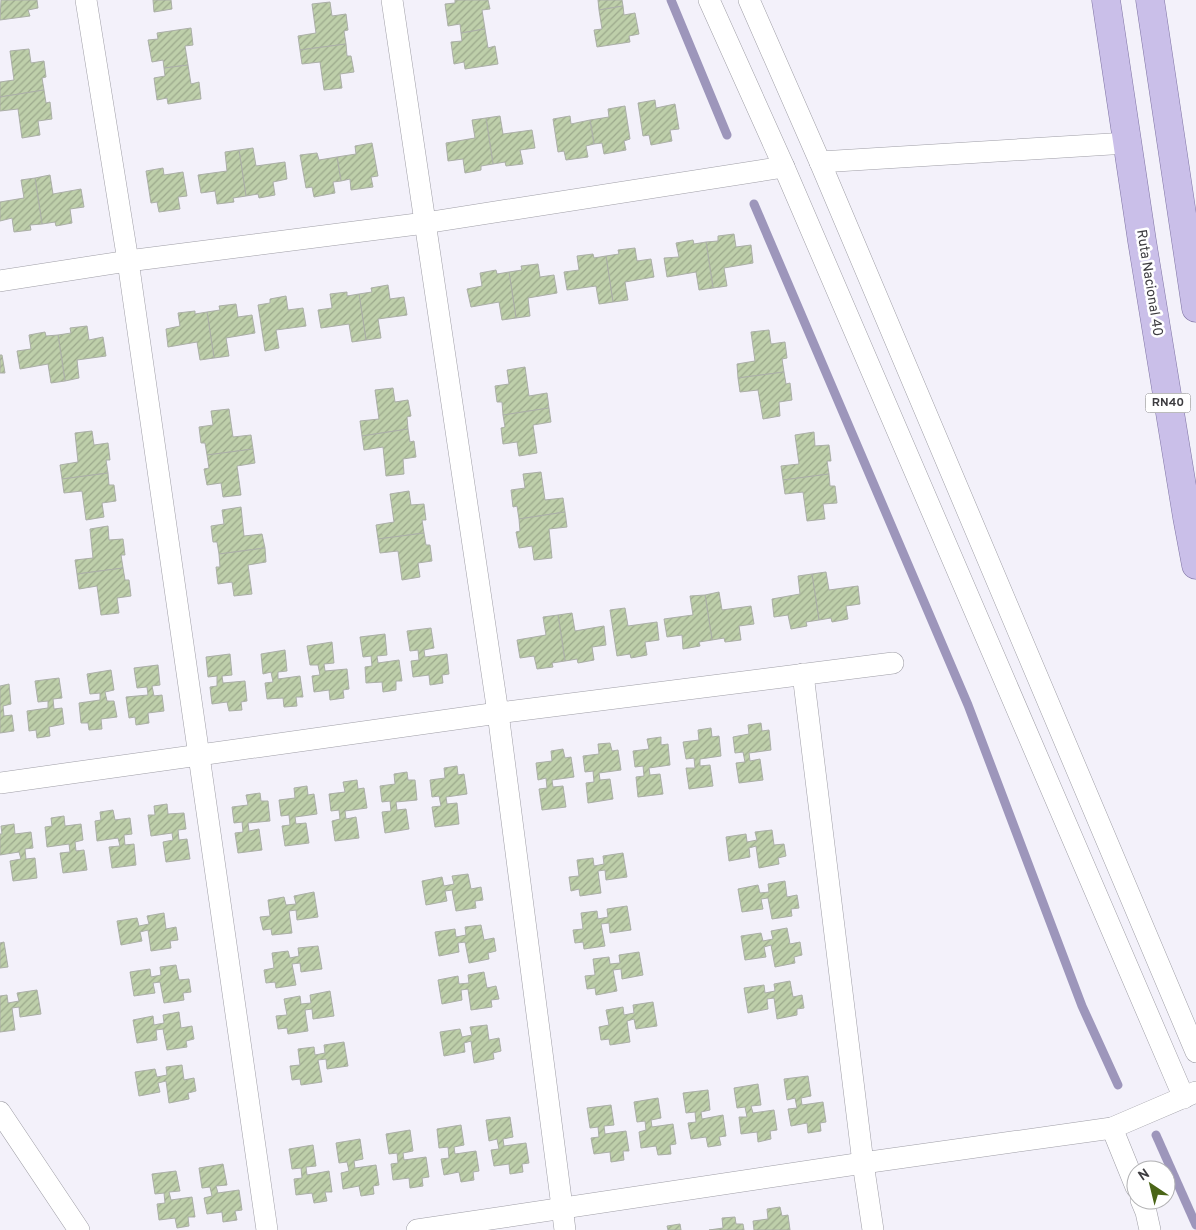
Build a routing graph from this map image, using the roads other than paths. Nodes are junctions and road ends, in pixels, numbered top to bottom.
1 (86, 0) edge
2 (392, 0) edge
3 (709, 0) edge
4 (749, 0) edge
5 (1106, 0) edge
6 (1150, 0) edge
7 (1127, 143) junction
8 (820, 162) junction
9 (784, 167) junction
10 (425, 223) junction
11 (128, 262) junction
12 (0, 281) edge
13 (1196, 308) edge
14 (1196, 565) edge
15 (893, 663) dead end
16 (803, 674) junction
17 (498, 713) junction
18 (197, 754) junction
19 (0, 783) edge
20 (1196, 1052) edge
21 (1190, 1095) edge
22 (0, 1112) edge
23 (1112, 1128) junction
24 (1126, 1162) edge
25 (863, 1163) junction
26 (561, 1208) junction
27 (1145, 1210) edge
28 (79, 1230) edge
29 (267, 1230) edge
30 (417, 1230) edge
31 (565, 1230) edge
32 (873, 1230) edge
33 (1150, 1230) edge

1 - 11 street
2 - 10 street
3 - 9 street
4 - 8 street
5 - 7 main road, Ruta Nacional 40 / RN40
6 - 13 main road
7 - 8 street
7 - 14 main road, Ruta Nacional 40 / RN40
8 - 20 street
9 - 10 street
9 - 21 street
10 - 11 street
10 - 17 street
11 - 12 street
11 - 18 street
15 - 16 street
16 - 17 street
16 - 25 street
17 - 18 street
17 - 26 street
18 - 19 street
18 - 29 street
21 - 23 street
22 - 28 street
23 - 24 street
23 - 25 street
25 - 26 street
25 - 32 street
26 - 30 street
26 - 31 street
27 - 33 street

